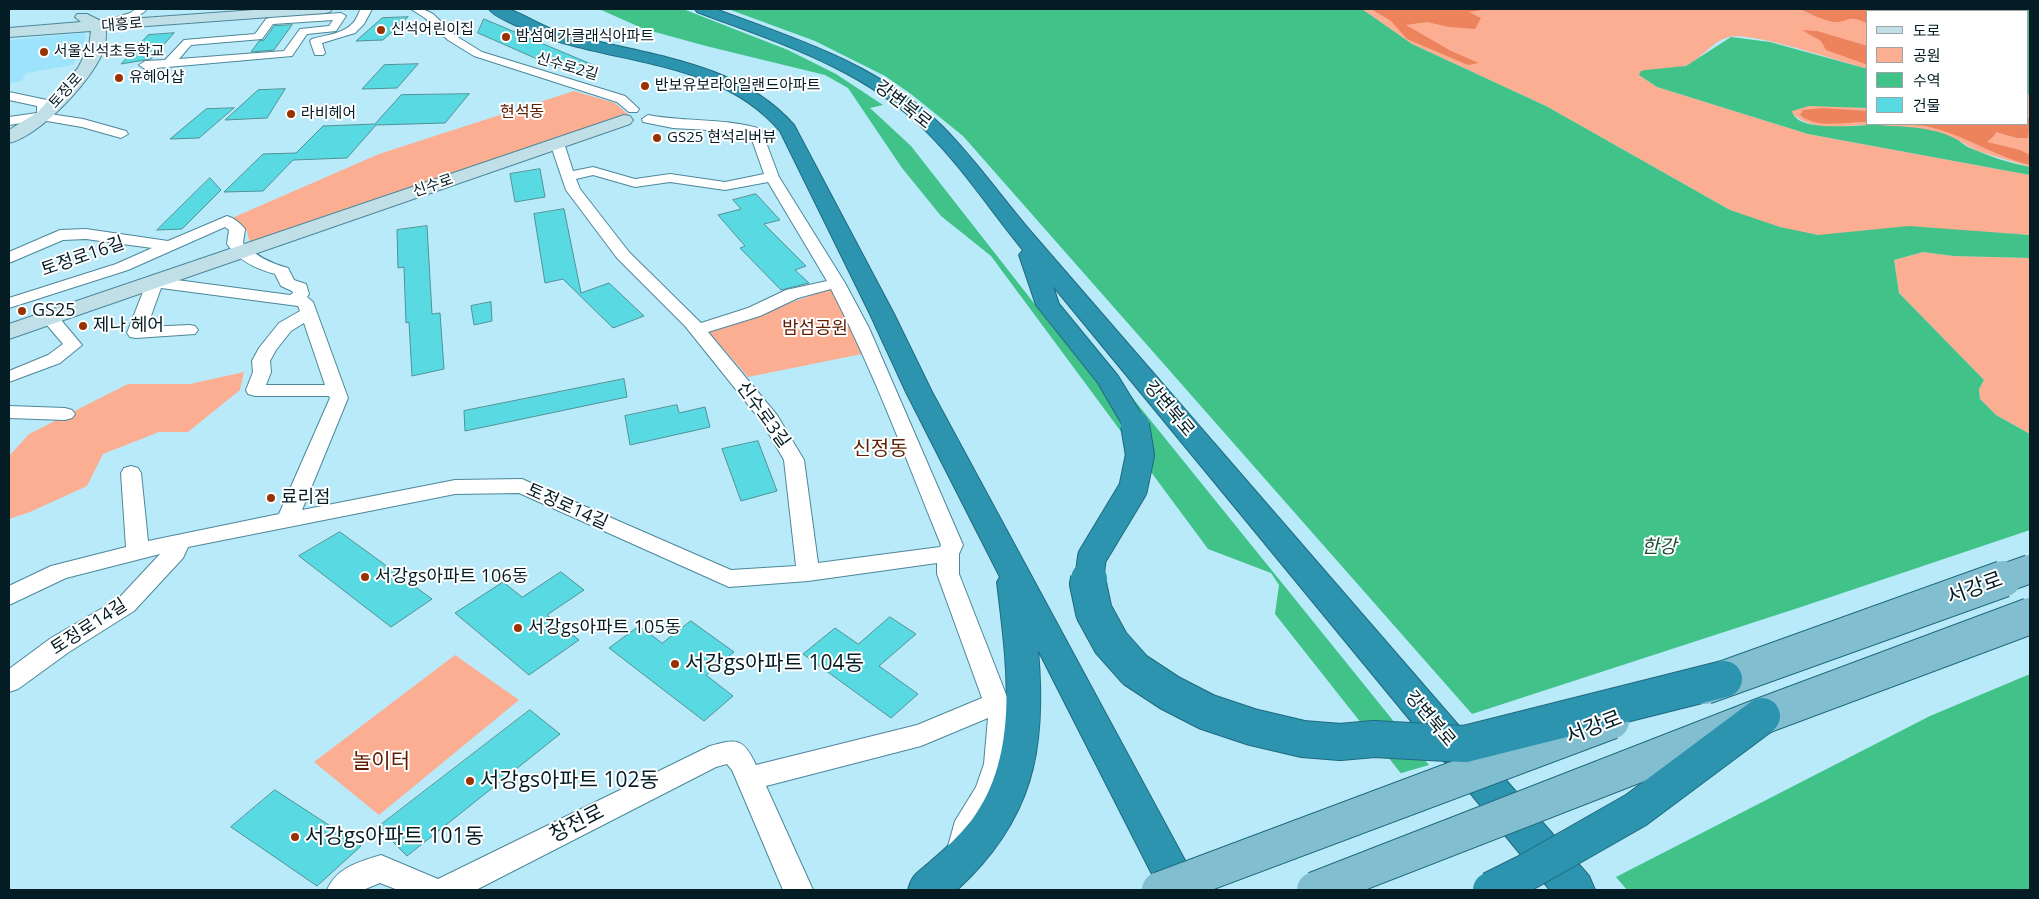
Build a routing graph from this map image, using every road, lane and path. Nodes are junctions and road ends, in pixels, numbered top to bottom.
1 (75, 9) edge
2 (142, 9) edge
3 (310, 9) edge
4 (325, 9) edge
5 (367, 9) edge
6 (416, 9) edge
7 (496, 9) edge
8 (702, 9) edge
9 (41, 15) dead end
10 (9, 24) edge
11 (99, 26) junction
12 (9, 32) edge
13 (319, 53) dead end
14 (169, 63) junction
15 (146, 65) dead end
16 (9, 96) edge
17 (629, 115) junction
18 (43, 117) junction
19 (9, 121) edge
20 (122, 134) dead end
21 (9, 138) edge
22 (557, 143) junction
23 (568, 176) junction
24 (772, 178) junction
25 (1024, 238) junction
26 (169, 246) junction
27 (242, 252) junction
28 (9, 258) edge
29 (270, 268) junction
30 (154, 282) junction
31 (836, 283) junction
32 (236, 293) junction
33 (294, 301) junction
34 (9, 303) edge
35 (309, 313) junction
36 (50, 318) junction
37 (189, 330) dead end
38 (697, 330) junction
39 (9, 332) edge
40 (9, 377) edge
41 (335, 389) junction
42 (9, 412) edge
43 (65, 414) dead end
44 (131, 473) dead end
45 (287, 520) junction
46 (179, 541) junction
47 (138, 552) junction
48 (948, 554) junction
49 (1012, 568) junction
50 (2030, 568) edge
51 (808, 573) junction
52 (9, 596) edge
53 (2030, 616) edge
54 (1724, 679) junction
55 (9, 682) edge
56 (996, 703) junction
57 (1762, 716) junction
58 (749, 778) junction
59 (957, 864) junction
60 (342, 890) edge
61 (430, 890) edge
62 (447, 890) edge
63 (798, 890) edge
64 (928, 890) edge
65 (1160, 890) edge
66 (1181, 890) edge
67 (1316, 890) edge
68 (1492, 890) edge
69 (1575, 890) edge

1 - 11 main road
2 - 11 street
3 - 4 main road, 대흥로
3 - 11 main road, 대흥로
5 - 13 street
6 - 17 street, 신수로2길
7 - 49 highway
8 - 25 highway, 강변북로
9 - 10 main road
11 - 12 main road, 대흥로
11 - 18 main road, 토정로
14 - 14 street
14 - 15 street
16 - 18 street
17 - 22 main road, 신수로
17 - 24 street
18 - 19 street
18 - 20 street
18 - 21 main road, 토정로
22 - 23 street, 신수로3길
22 - 27 main road, 신수로
23 - 24 street
23 - 38 street, 신수로3길
24 - 31 street
25 - 54 highway, bridge
25 - 69 highway, 강변북로, bridge
26 - 27 street, 토정로16길
26 - 28 street, 토정로16길
26 - 34 street, 토정로16길
27 - 29 street
27 - 30 main road, 신수로
29 - 32 street
29 - 33 street
30 - 32 street, 신수로
30 - 36 main road, 신수로
30 - 37 street
31 - 38 street
31 - 48 street
32 - 33 street, 신수로
33 - 35 street
35 - 41 street
35 - 41 street
36 - 39 main road, 신수로
36 - 40 street
38 - 51 street, 신수로3길
41 - 45 street
42 - 43 street
44 - 47 street
45 - 46 street, 토정로14길
45 - 51 street, 토정로14길
46 - 47 street, 토정로14길
46 - 55 street, 토정로14길
47 - 52 street, 토정로14길
48 - 51 street, 토정로14길
48 - 56 street
49 - 59 highway
49 - 66 highway
50 - 54 main road, 서강로, bridge
53 - 57 main road, bridge
54 - 65 main road, 서강로, bridge
56 - 58 street
56 - 59 street
57 - 67 main road, bridge
57 - 68 highway, bridge
58 - 62 street, 창전로
58 - 63 street, 창전로
59 - 64 highway
60 - 61 street

